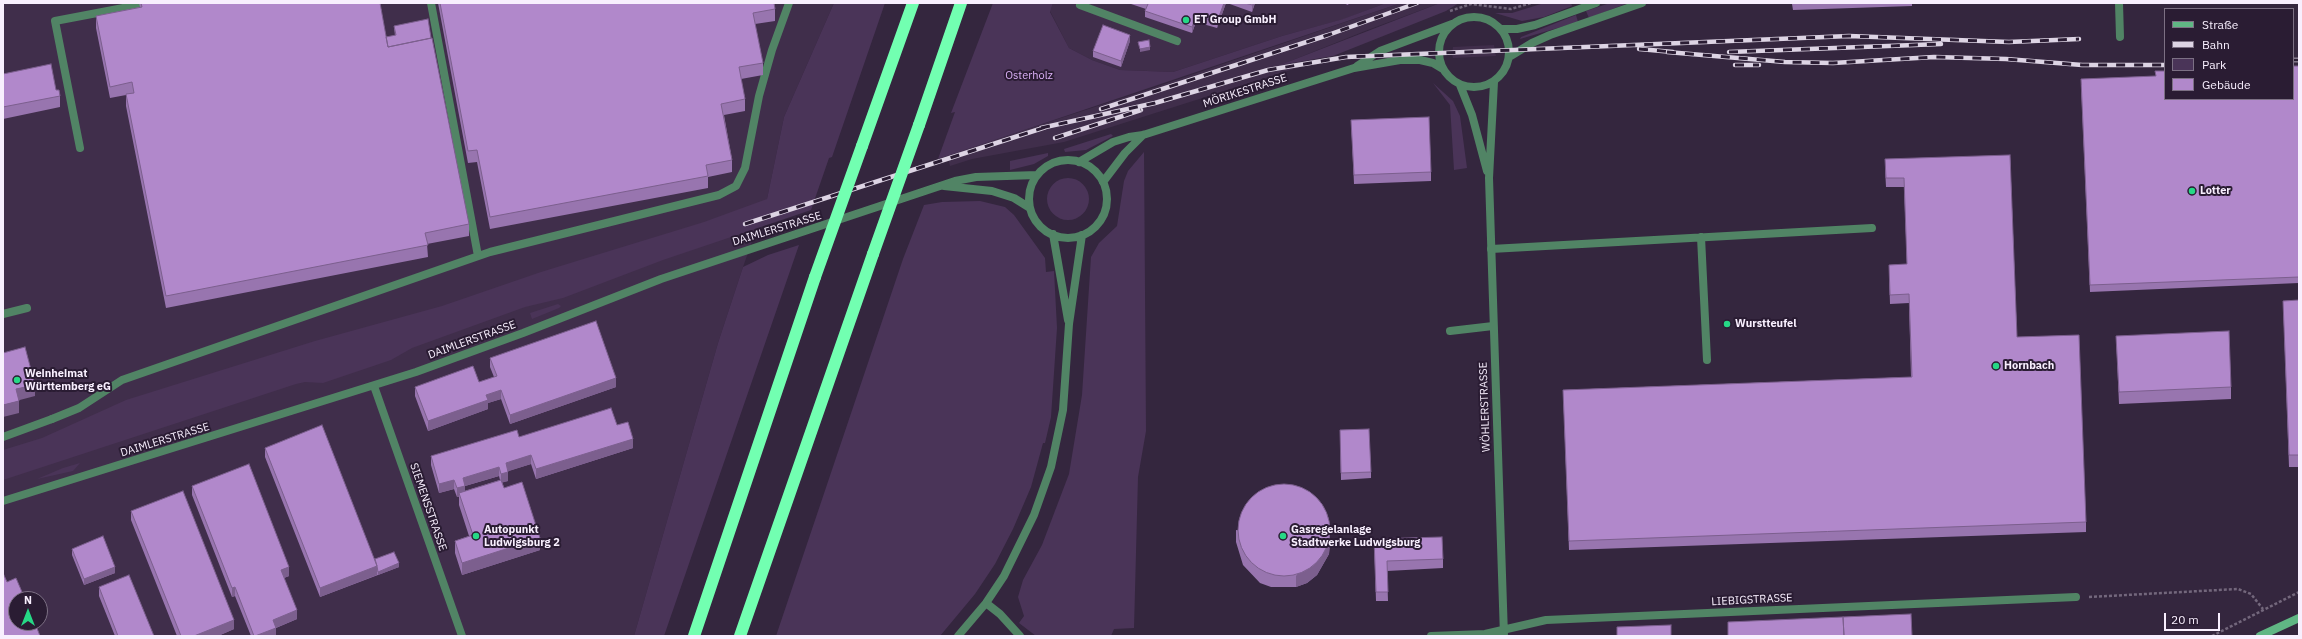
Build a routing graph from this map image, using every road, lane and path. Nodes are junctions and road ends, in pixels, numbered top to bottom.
1 (431, 3) edge
2 (789, 3) edge
3 (914, 3) edge
4 (961, 3) edge
5 (1081, 3) edge
6 (1596, 3) edge
7 (1642, 3) edge
8 (2119, 3) edge
9 (139, 5) dead end
10 (1454, 23) junction
11 (1501, 29) junction
12 (2120, 37) dead end
13 (1176, 40) dead end
14 (1509, 57) junction
15 (1354, 68) junction
16 (1443, 69) junction
17 (1494, 82) junction
18 (1460, 85) junction
19 (1143, 135) junction
20 (80, 148) dead end
21 (1079, 162) junction
22 (1037, 175) junction
23 (1489, 178) junction
24 (1103, 182) junction
25 (944, 185) junction
26 (1030, 208) junction
27 (1872, 228) dead end
28 (1053, 234) junction
29 (1082, 235) junction
30 (1701, 237) junction
31 (1491, 249) junction
32 (478, 256) junction
33 (27, 308) dead end
34 (3, 314) edge
35 (1069, 324) junction
36 (1492, 326) junction
37 (1450, 331) dead end
38 (1707, 360) dead end
39 (374, 386) junction
40 (3, 437) edge
41 (3, 501) edge
42 (2299, 592) edge
43 (2076, 597) joint
44 (986, 603) junction
45 (2263, 609) junction
46 (2299, 618) edge
47 (1504, 633) edge
48 (962, 635) edge
49 (462, 636) edge
50 (694, 636) edge
51 (740, 636) edge
52 (1020, 636) edge
53 (1431, 636) edge
54 (2212, 636) edge
55 (2260, 636) edge

1 - 32 street
2 - 32 street
3 - 50 highway, bridge
4 - 51 highway, bridge
5 - 13 street
6 - 11 street
7 - 14 street
8 - 12 street
9 - 20 street
10 - 11 street, MÖRIKESTRASSE
10 - 15 street, MÖRIKESTRASSE
10 - 16 street
11 - 14 street
14 - 17 street
15 - 16 street, MÖRIKESTRASSE
15 - 19 street, MÖRIKESTRASSE
16 - 18 street, MÖRIKESTRASSE
17 - 18 street
17 - 23 street, WÖHLERSTRASSE
18 - 23 street, WÖHLERSTRASSE
19 - 21 street, MÖRIKESTRASSE
19 - 24 street, MÖRIKESTRASSE
21 - 22 street
21 - 24 street
22 - 25 street, DAIMLERSTRASSE
22 - 26 street
23 - 31 street, WÖHLERSTRASSE
24 - 29 street
25 - 26 street, DAIMLERSTRASSE
25 - 39 street, DAIMLERSTRASSE
26 - 28 street
27 - 30 street
28 - 29 street
28 - 35 street
29 - 35 street
30 - 31 street
30 - 38 street
31 - 36 street, WÖHLERSTRASSE
32 - 40 street
33 - 34 street
35 - 44 street
36 - 37 street
36 - 47 street, WÖHLERSTRASSE
39 - 41 street, DAIMLERSTRASSE
39 - 49 street, SIEMENSSTRASSE
42 - 45 path
43 - 45 path
43 - 47 street, LIEBIGSTRASSE
44 - 48 street
44 - 52 street
45 - 54 path
46 - 55 main road
47 - 53 street, LIEBIGSTRASSE

